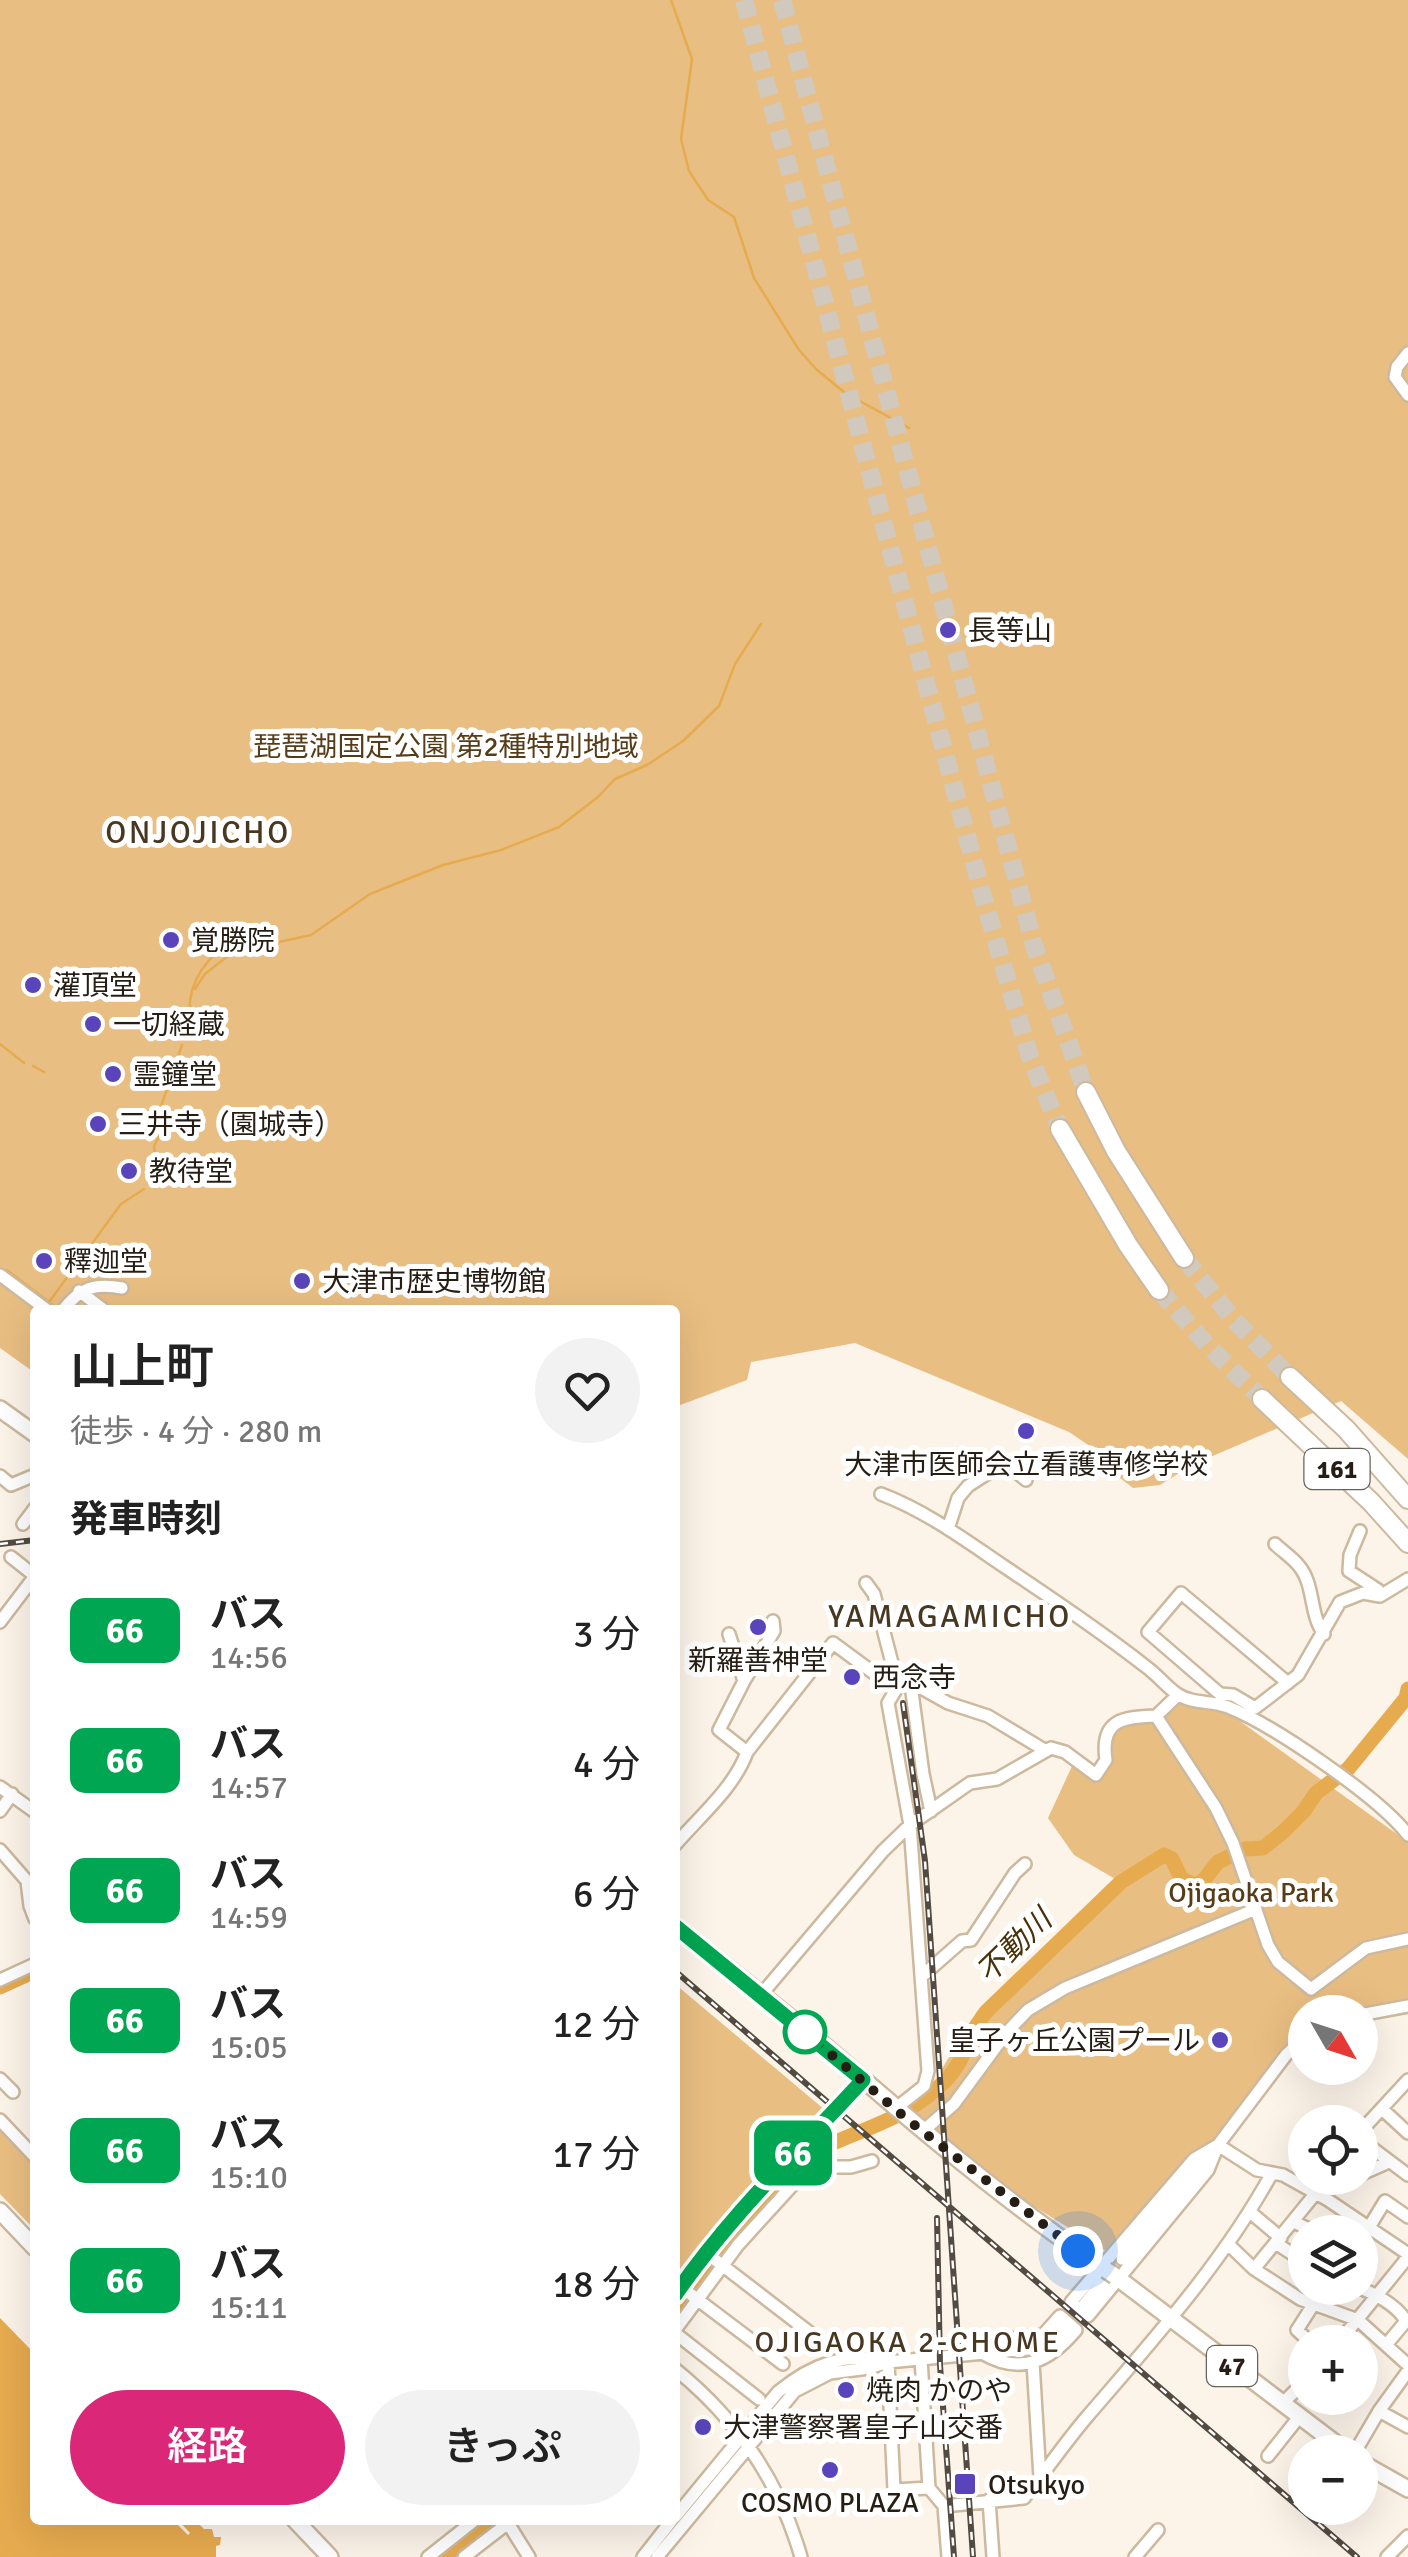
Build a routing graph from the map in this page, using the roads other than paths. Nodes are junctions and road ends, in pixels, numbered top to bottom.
1 (1408, 353) edge
2 (1408, 396) edge
3 (1086, 1092) tunnel mouth
4 (1060, 1129) tunnel mouth
5 (1184, 1258) tunnel mouth
6 (0, 1275) edge
7 (122, 1288) dead end
8 (1159, 1290) tunnel mouth
9 (79, 1291) junction
10 (40, 1305) edge
11 (67, 1305) edge
12 (97, 1305) edge
13 (1290, 1377) tunnel mouth
14 (1262, 1399) tunnel mouth
15 (0, 1410) edge
16 (30, 1431) edge
17 (0, 1476) edge
18 (30, 1477) edge
19 (1026, 1480) dead end
20 (880, 1494) dead end
21 (1408, 1499) edge
22 (30, 1515) edge
23 (23, 1524) dead end
24 (948, 1529) junction
25 (1360, 1531) dead end
26 (1408, 1543) edge
27 (1274, 1544) dead end
28 (11, 1557) dead end
29 (30, 1572) edge
30 (1408, 1579) edge
31 (30, 1583) edge
32 (866, 1583) dead end
33 (1380, 1596) junction
34 (772, 1621) dead end
35 (0, 1622) edge
36 (728, 1634) dead end
37 (1324, 1634) junction
38 (744, 1682) junction
39 (1288, 1684) junction
40 (904, 1686) junction
41 (1178, 1695) junction
42 (1214, 1696) junction
43 (1156, 1716) junction
44 (1046, 1751) junction
45 (747, 1752) junction
46 (6, 1790) edge
47 (30, 1808) edge
48 (0, 1811) edge
49 (931, 1811) junction
50 (910, 1825) junction
51 (1408, 1835) edge
52 (680, 1839) edge
53 (0, 1850) edge
54 (1025, 1864) dead end
55 (30, 1906) edge
56 (1256, 1909) junction
57 (680, 1930) edge
58 (1408, 1939) edge
59 (30, 1966) edge
60 (922, 1976) junction
61 (0, 1980) edge
62 (760, 1996) junction
63 (1408, 2006) edge
64 (1378, 2012) edge
65 (1288, 2053) edge
66 (0, 2078) edge
67 (863, 2080) junction
68 (1408, 2080) edge
69 (13, 2092) dead end
70 (1382, 2110) junction
71 (900, 2113) junction
72 (1378, 2115) edge
73 (0, 2120) edge
74 (922, 2131) junction
75 (1408, 2133) edge
76 (1218, 2144) junction
77 (30, 2151) edge
78 (1378, 2152) edge
79 (792, 2155) junction
80 (872, 2161) dead end
81 (1389, 2162) junction
82 (1378, 2166) edge
83 (806, 2170) junction
84 (1272, 2173) junction
85 (1408, 2175) edge
86 (1288, 2178) edge
87 (1317, 2195) edge
88 (747, 2203) junction
89 (0, 2211) edge
90 (1250, 2212) junction
91 (1342, 2215) edge
92 (1372, 2215) edge
93 (762, 2216) junction
94 (1408, 2217) edge
95 (1288, 2230) edge
96 (1378, 2238) edge
97 (30, 2239) edge
98 (1279, 2241) junction
99 (1228, 2244) junction
100 (1288, 2248) edge
101 (705, 2253) junction
102 (1408, 2255) edge
103 (1122, 2259) dead end
104 (722, 2265) junction
105 (1254, 2269) junction
106 (1396, 2273) junction
107 (1109, 2274) junction
108 (1408, 2283) edge
109 (680, 2288) edge
110 (680, 2290) edge
111 (1288, 2290) edge
112 (1379, 2296) junction
113 (698, 2300) junction
114 (1313, 2305) joint
115 (1083, 2306) dead end
116 (1170, 2319) junction
117 (1358, 2320) junction
118 (680, 2325) edge
119 (1066, 2325) dead end
120 (1300, 2325) edge
121 (1354, 2325) edge
122 (809, 2332) dead end
123 (680, 2336) edge
124 (1386, 2345) junction
125 (982, 2353) junction
126 (921, 2359) junction
127 (888, 2362) junction
128 (1032, 2362) junction
129 (783, 2364) dead end
130 (1408, 2368) edge
131 (680, 2372) edge
132 (1288, 2398) edge
133 (759, 2399) dead end
134 (1282, 2404) junction
135 (1379, 2411) junction
136 (1299, 2417) junction
137 (1408, 2427) edge
138 (740, 2435) junction
139 (1323, 2435) edge
140 (1365, 2435) edge
141 (749, 2446) junction
142 (1268, 2456) dead end
143 (1378, 2472) edge
144 (1040, 2478) junction
145 (929, 2488) junction
146 (1408, 2488) edge
147 (990, 2500) junction
148 (944, 2506) junction
149 (680, 2510) edge
150 (300, 2525) edge
151 (469, 2525) edge
152 (502, 2525) edge
153 (509, 2525) edge
154 (668, 2525) edge
155 (1158, 2530) dead end
156 (1408, 2536) edge
157 (436, 2554) edge
158 (330, 2557) edge
159 (464, 2557) edge
160 (529, 2557) edge
161 (643, 2557) edge
162 (657, 2557) edge
163 (801, 2557) edge
164 (948, 2557) edge
165 (993, 2557) edge
166 (1135, 2557) edge
167 (1387, 2557) edge

1 - 2 street
3 - 5 highway
4 - 8 highway
6 - 10 street
7 - 9 street
9 - 11 street
9 - 12 street
13 - 21 highway, 161
14 - 26 highway, 161
15 - 16 main road
17 - 18 street
19 - 24 street
20 - 24 street
22 - 23 street
24 - 41 street
25 - 33 street
27 - 37 street
28 - 29 street
30 - 33 street
31 - 35 street
32 - 40 street
33 - 37 street
34 - 38 street
36 - 38 street
37 - 39 street
38 - 45 street
39 - 42 street
39 - 42 street
40 - 44 street
40 - 45 street
40 - 49 street
40 - 50 street
41 - 42 street
41 - 43 street
42 - 51 street
43 - 44 street
43 - 56 street
44 - 49 street
45 - 52 street
46 - 47 street
46 - 48 street
49 - 50 street
50 - 60 street
50 - 62 street
53 - 55 street
54 - 60 street
56 - 58 street
56 - 74 street
57 - 62 main road, 47
59 - 61 street
60 - 71 street
62 - 67 main road, 47
63 - 64 street
65 - 76 street
66 - 69 street
67 - 71 main road, 47
67 - 79 street
68 - 70 street
70 - 72 street
70 - 75 street
71 - 74 main road, 47
73 - 77 street
74 - 107 main road, 47
76 - 84 street
76 - 103 street
76 - 107 street
76 - 107 street
78 - 81 street
79 - 83 street
79 - 88 street
80 - 83 street
81 - 82 street
81 - 85 street
83 - 93 street
84 - 86 street
84 - 90 street
87 - 91 street
88 - 93 street
88 - 101 street
89 - 97 main road
90 - 98 street
90 - 99 street
92 - 94 street
93 - 104 street
95 - 98 street
96 - 102 street
98 - 100 street
98 - 105 street
99 - 105 street
99 - 116 street
101 - 104 street
101 - 109 street
102 - 106 street
104 - 113 street
104 - 122 street
105 - 111 street
106 - 108 street
106 - 112 street
107 - 115 street
107 - 116 main road, 47
110 - 113 street
112 - 117 street
112 - 124 street
113 - 118 street
113 - 129 street
114 - 117 street
114 - 120 street
116 - 134 main road, 47
116 - 144 street
117 - 121 street
117 - 124 street
119 - 125 street
123 - 133 street
124 - 130 street
125 - 126 street
125 - 128 street
125 - 128 street
126 - 127 street
126 - 145 street
127 - 138 street
127 - 141 street
127 - 145 street
128 - 144 street
130 - 135 street
131 - 138 street
132 - 134 street
134 - 136 main road, 47
135 - 137 street
135 - 140 street
136 - 139 main road, 47
136 - 142 street
138 - 141 street
138 - 149 street
141 - 162 street
141 - 163 street
143 - 146 main road
144 - 147 street
145 - 148 street
147 - 148 street
147 - 165 street
148 - 164 street
150 - 158 main road
151 - 157 street
152 - 159 street
153 - 160 street
154 - 161 street
155 - 166 street
156 - 167 street

